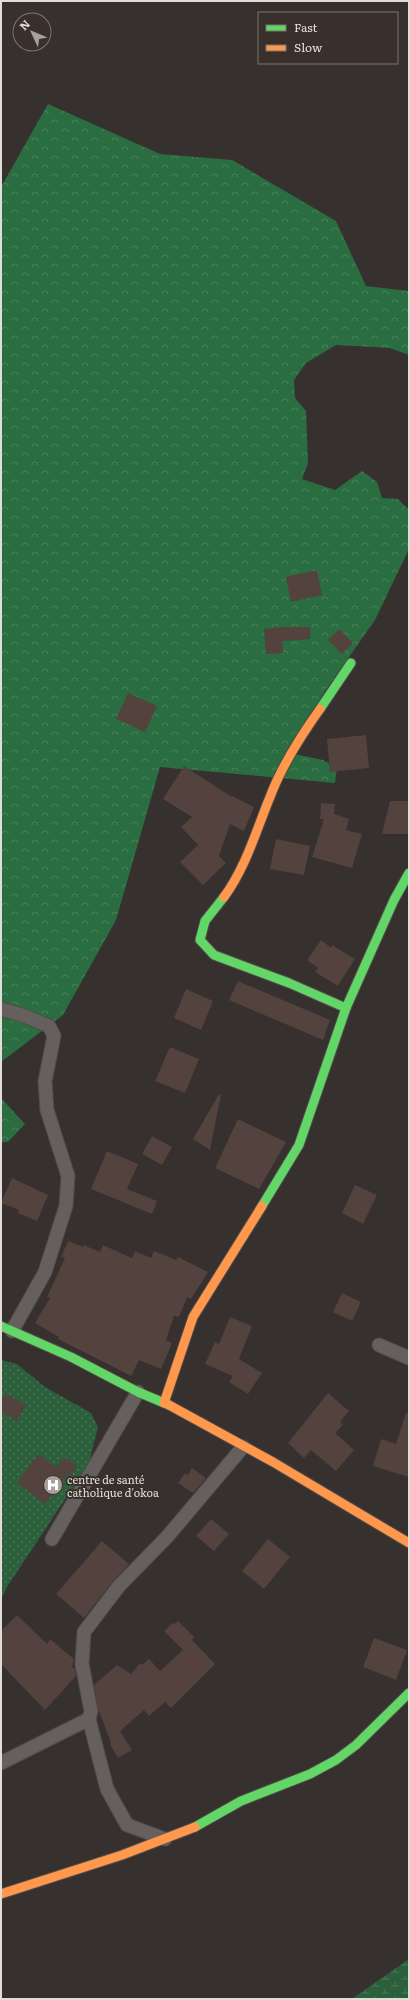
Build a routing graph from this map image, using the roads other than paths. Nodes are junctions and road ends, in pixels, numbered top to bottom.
1 (351, 663) dead end
2 (409, 873) edge
3 (346, 1008) junction
4 (1, 1009) edge
5 (6, 1328) edge
6 (379, 1345) dead end
7 (409, 1358) edge
8 (138, 1392) junction
9 (164, 1403) junction
10 (243, 1447) junction
11 (52, 1539) dead end
12 (409, 1543) edge
13 (409, 1693) edge
14 (89, 1719) junction
15 (1, 1764) edge
16 (165, 1839) junction
17 (1, 1894) edge

1 - 3 street
2 - 3 street
3 - 9 street
4 - 5 street
5 - 8 street
6 - 7 street
8 - 9 street
8 - 11 street
9 - 10 street
10 - 12 street
10 - 14 street
13 - 16 street
14 - 15 street
14 - 16 street
16 - 17 street

